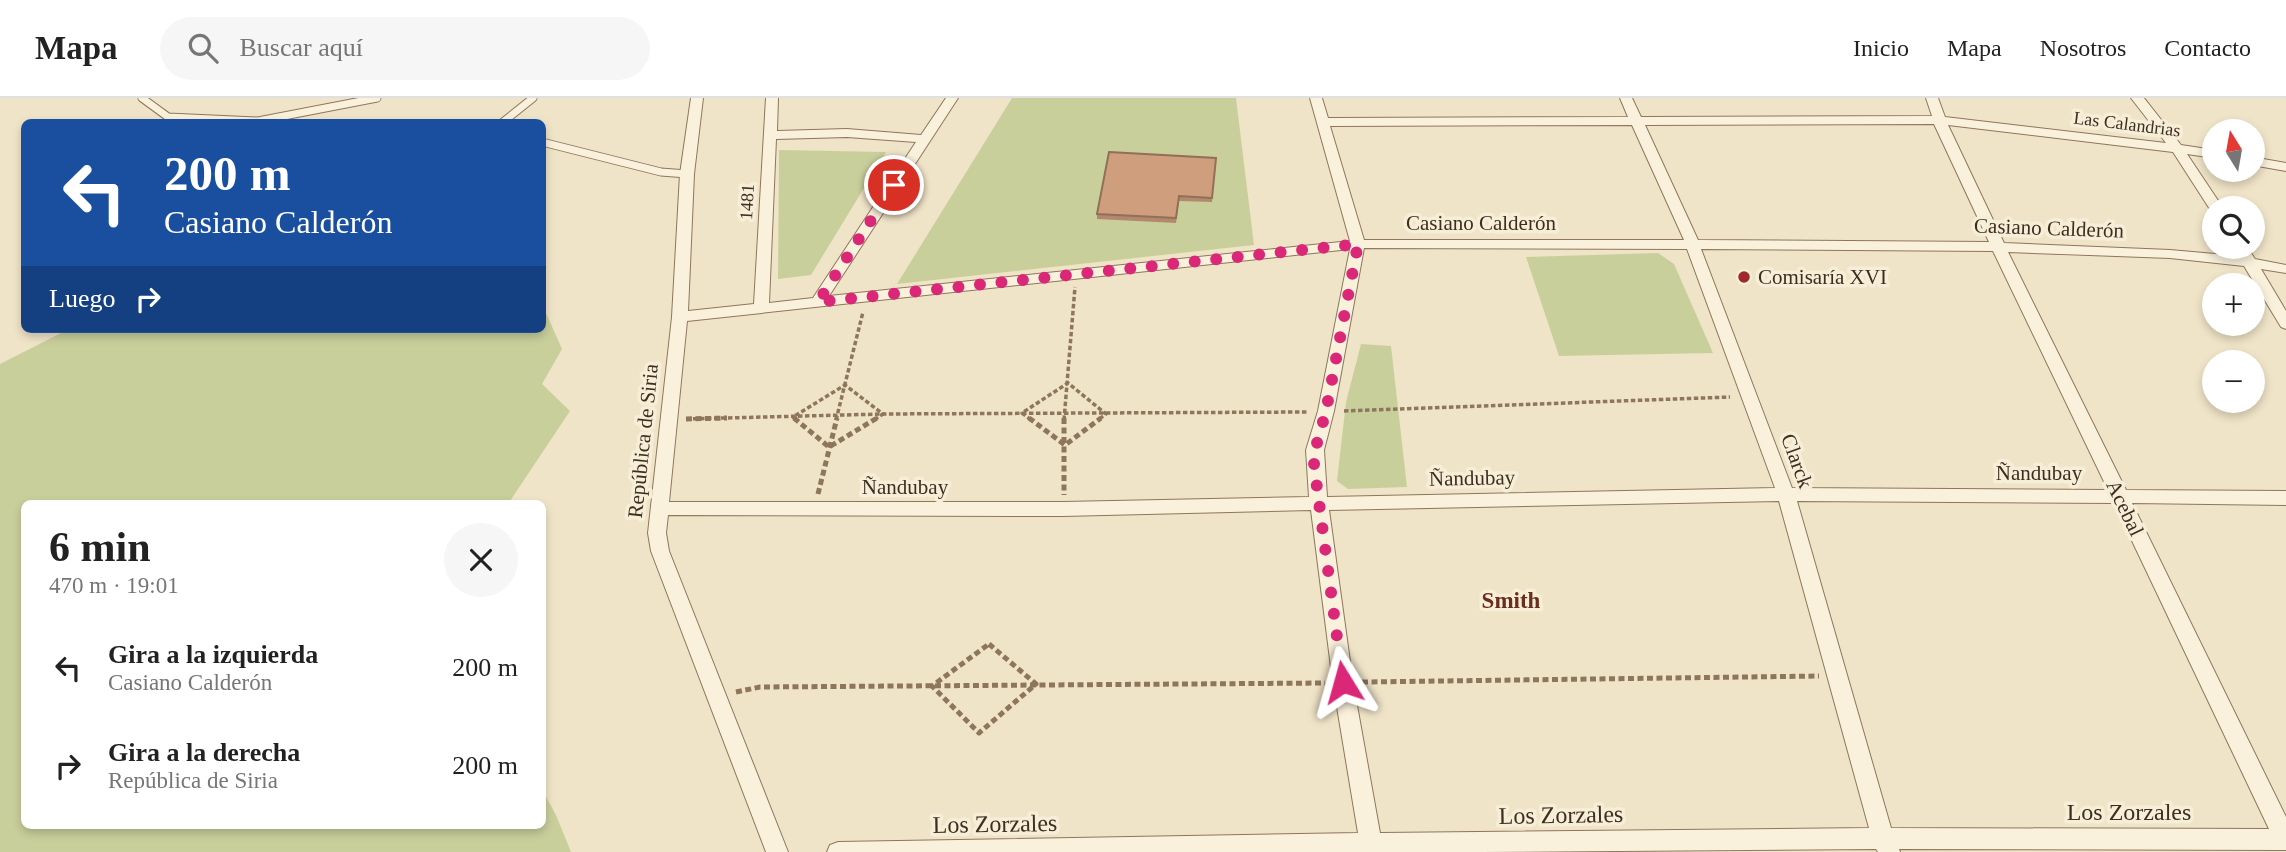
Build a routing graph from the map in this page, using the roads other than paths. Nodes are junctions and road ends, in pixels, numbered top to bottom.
1 (142, 98) edge
2 (377, 98) edge
3 (533, 98) edge
4 (697, 98) edge
5 (772, 98) edge
6 (952, 98) edge
7 (1316, 98) edge
8 (1626, 98) edge
9 (1932, 98) edge
10 (2137, 98) edge
11 (193, 119) edge
12 (271, 119) edge
13 (507, 119) edge
14 (1939, 120) junction
15 (1323, 122) junction
16 (1636, 122) junction
17 (770, 135) junction
18 (924, 139) junction
19 (546, 143) edge
20 (2177, 148) junction
21 (2202, 152) edge
22 (2265, 163) edge
23 (2286, 167) edge
24 (687, 174) junction
25 (2208, 196) edge
26 (1692, 243) junction
27 (1358, 244) junction
28 (1998, 246) junction
29 (2248, 259) edge
30 (2250, 262) junction
31 (2286, 269) edge
32 (818, 302) junction
33 (761, 309) junction
34 (680, 317) junction
35 (2286, 324) edge
36 (1786, 494) junction
37 (2119, 496) junction
38 (2286, 498) edge
39 (1318, 503) junction
40 (659, 508) junction
41 (2286, 839) edge
42 (1669, 845) edge
43 (1887, 845) edge
44 (1371, 848) edge
45 (777, 852) edge
46 (838, 852) edge

1 - 11 lane
2 - 12 lane
3 - 13 lane
4 - 24 street, República de Siria
5 - 17 street, 1481
6 - 18 street
7 - 15 street
8 - 16 street, Clarck
9 - 14 street, Acebal
10 - 20 street
14 - 16 street, Las Calandrias
14 - 20 street, Las Calandrias
14 - 28 street, Acebal
15 - 16 street, Las Calandrias
15 - 27 street
16 - 26 street, Clarck
17 - 18 street
17 - 33 street, 1481
18 - 32 street
19 - 24 lane
20 - 21 street, Las Calandrias
20 - 25 street
22 - 23 street
24 - 34 street, República de Siria
26 - 27 street, Casiano Calderón
26 - 28 street, Casiano Calderón
26 - 36 street, Clarck
27 - 32 street, Casiano Calderón
27 - 39 street
28 - 30 street, Casiano Calderón
28 - 37 street, Acebal
29 - 30 street
30 - 31 street, Casiano Calderón
30 - 35 street
32 - 33 street, Casiano Calderón
33 - 34 street, Casiano Calderón
34 - 40 street, República de Siria
36 - 37 street, Ñandubay
36 - 39 street, Ñandubay
36 - 43 street, Clarck
37 - 38 street, Ñandubay
37 - 41 street, Acebal
39 - 40 street, Ñandubay
39 - 44 street
40 - 45 street, República de Siria
41 - 43 street, Los Zorzales
42 - 43 street, Los Zorzales
42 - 44 street, Los Zorzales
44 - 46 street, Los Zorzales

